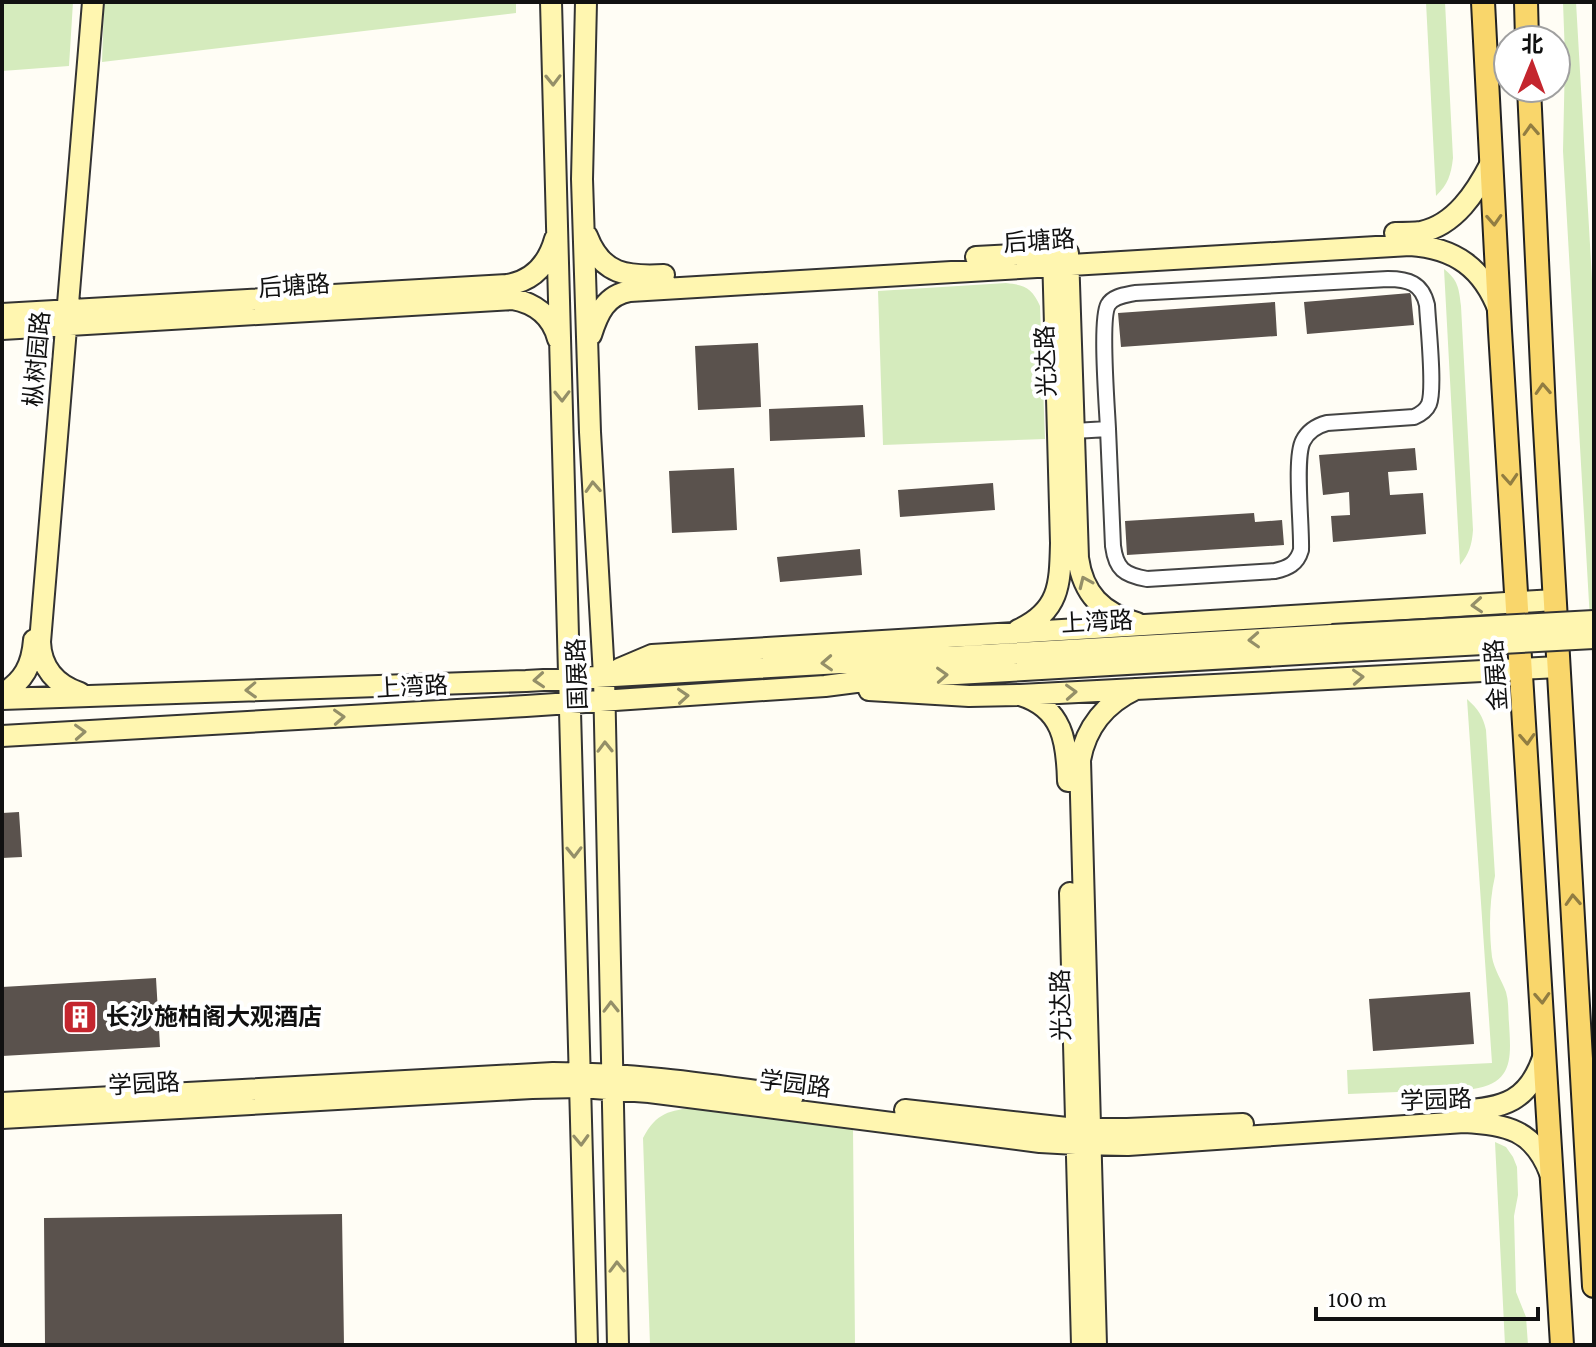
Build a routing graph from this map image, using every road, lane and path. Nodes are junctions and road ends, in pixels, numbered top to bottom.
1 (86, 2) edge
2 (93, 2) edge
3 (551, 2) edge
4 (586, 2) edge
5 (1483, 2) edge
6 (1526, 2) edge
7 (1527, 24) edge
8 (1530, 104) edge
9 (1491, 163) junction
10 (584, 228) junction
11 (557, 232) junction
12 (1061, 259) junction
13 (1499, 313) junction
14 (2, 314) edge
15 (64, 318) junction
16 (2, 329) edge
17 (587, 350) junction
18 (561, 351) junction
19 (1108, 429) junction
20 (1074, 431) junction
21 (1555, 600) junction
22 (1518, 602) junction
23 (1594, 621) edge
24 (1145, 625) junction
25 (1009, 633) junction
26 (1594, 638) edge
27 (1333, 644) junction
28 (1559, 667) junction
29 (1522, 669) junction
30 (604, 676) junction
31 (569, 677) junction
32 (825, 686) junction
33 (1138, 688) junction
34 (88, 695) junction
35 (1020, 695) junction
36 (2, 697) edge
37 (604, 701) junction
38 (570, 703) junction
39 (2, 736) edge
40 (1545, 1051) junction
41 (579, 1080) junction
42 (613, 1081) junction
43 (2, 1103) edge
44 (2, 1118) edge
45 (1083, 1137) junction
46 (1553, 1181) junction
47 (1594, 1286) edge
48 (587, 1345) edge
49 (618, 1345) edge
50 (1082, 1345) edge
51 (1096, 1345) edge
52 (1562, 1345) edge

1 - 15 street, 枞树园路
2 - 15 street, 枞树园路
3 -> 11 street, 国展路
4 - 10 street, 国展路
5 - 9 main road, 金展路
6 - 7 main road
21 -> 8 main road
9 - 12 street, 后塘路
9 -> 13 main road, 金展路
10 - 12 street, 后塘路
10 - 17 street, 国展路
11 - 15 street, 后塘路
11 - 18 street, 国展路
12 - 13 street, 后塘路
12 - 17 street, 后塘路
12 - 20 street, 光达路
12 - 25 street, 光达路
13 -> 22 main road, 金展路
14 - 15 street, 后塘路
15 - 16 street, 后塘路
15 - 18 street, 后塘路
15 - 34 street, 枞树园路
15 - 36 street, 枞树园路
30 -> 17 street, 国展路
18 -> 31 street, 国展路
19 - 19 street
19 - 20 street
24 -> 20 street, 光达路
21 - 22 street, 上湾路
21 - 28 main road
22 -> 24 street, 上湾路
22 - 29 main road, 金展路
23 - 27 street, 上湾路, bridge
24 - 25 street, 上湾路
25 - 30 street, 上湾路
26 - 27 street, 上湾路, bridge
27 -> 30 street, 上湾路
32 -> 27 street, 上湾路
28 - 29 street, 上湾路
47 -> 28 main road
33 -> 29 street, 上湾路
29 -> 40 main road, 金展路
30 - 31 street, 上湾路
30 - 37 street, 国展路
31 -> 34 street, 上湾路
31 - 38 street, 国展路
32 - 35 street, 上湾路
37 -> 32 street, 上湾路
35 -> 33 street, 上湾路
33 - 45 street, 光达路
34 - 36 street, 上湾路
35 - 45 street, 光达路
37 - 38 street, 上湾路
42 -> 37 street, 国展路
39 -> 38 street, 上湾路
38 -> 41 street, 国展路
40 - 45 street, 学园路
40 - 46 main road, 金展路
41 - 42 street, 学园路
41 - 43 street, 学园路
41 - 44 street, 学园路
41 -> 48 street, 国展路
42 - 45 street, 学园路
49 -> 42 street, 国展路
45 - 46 street, 学园路
45 - 50 street, 光达路
45 - 51 street, 光达路
46 - 52 main road, 金展路

